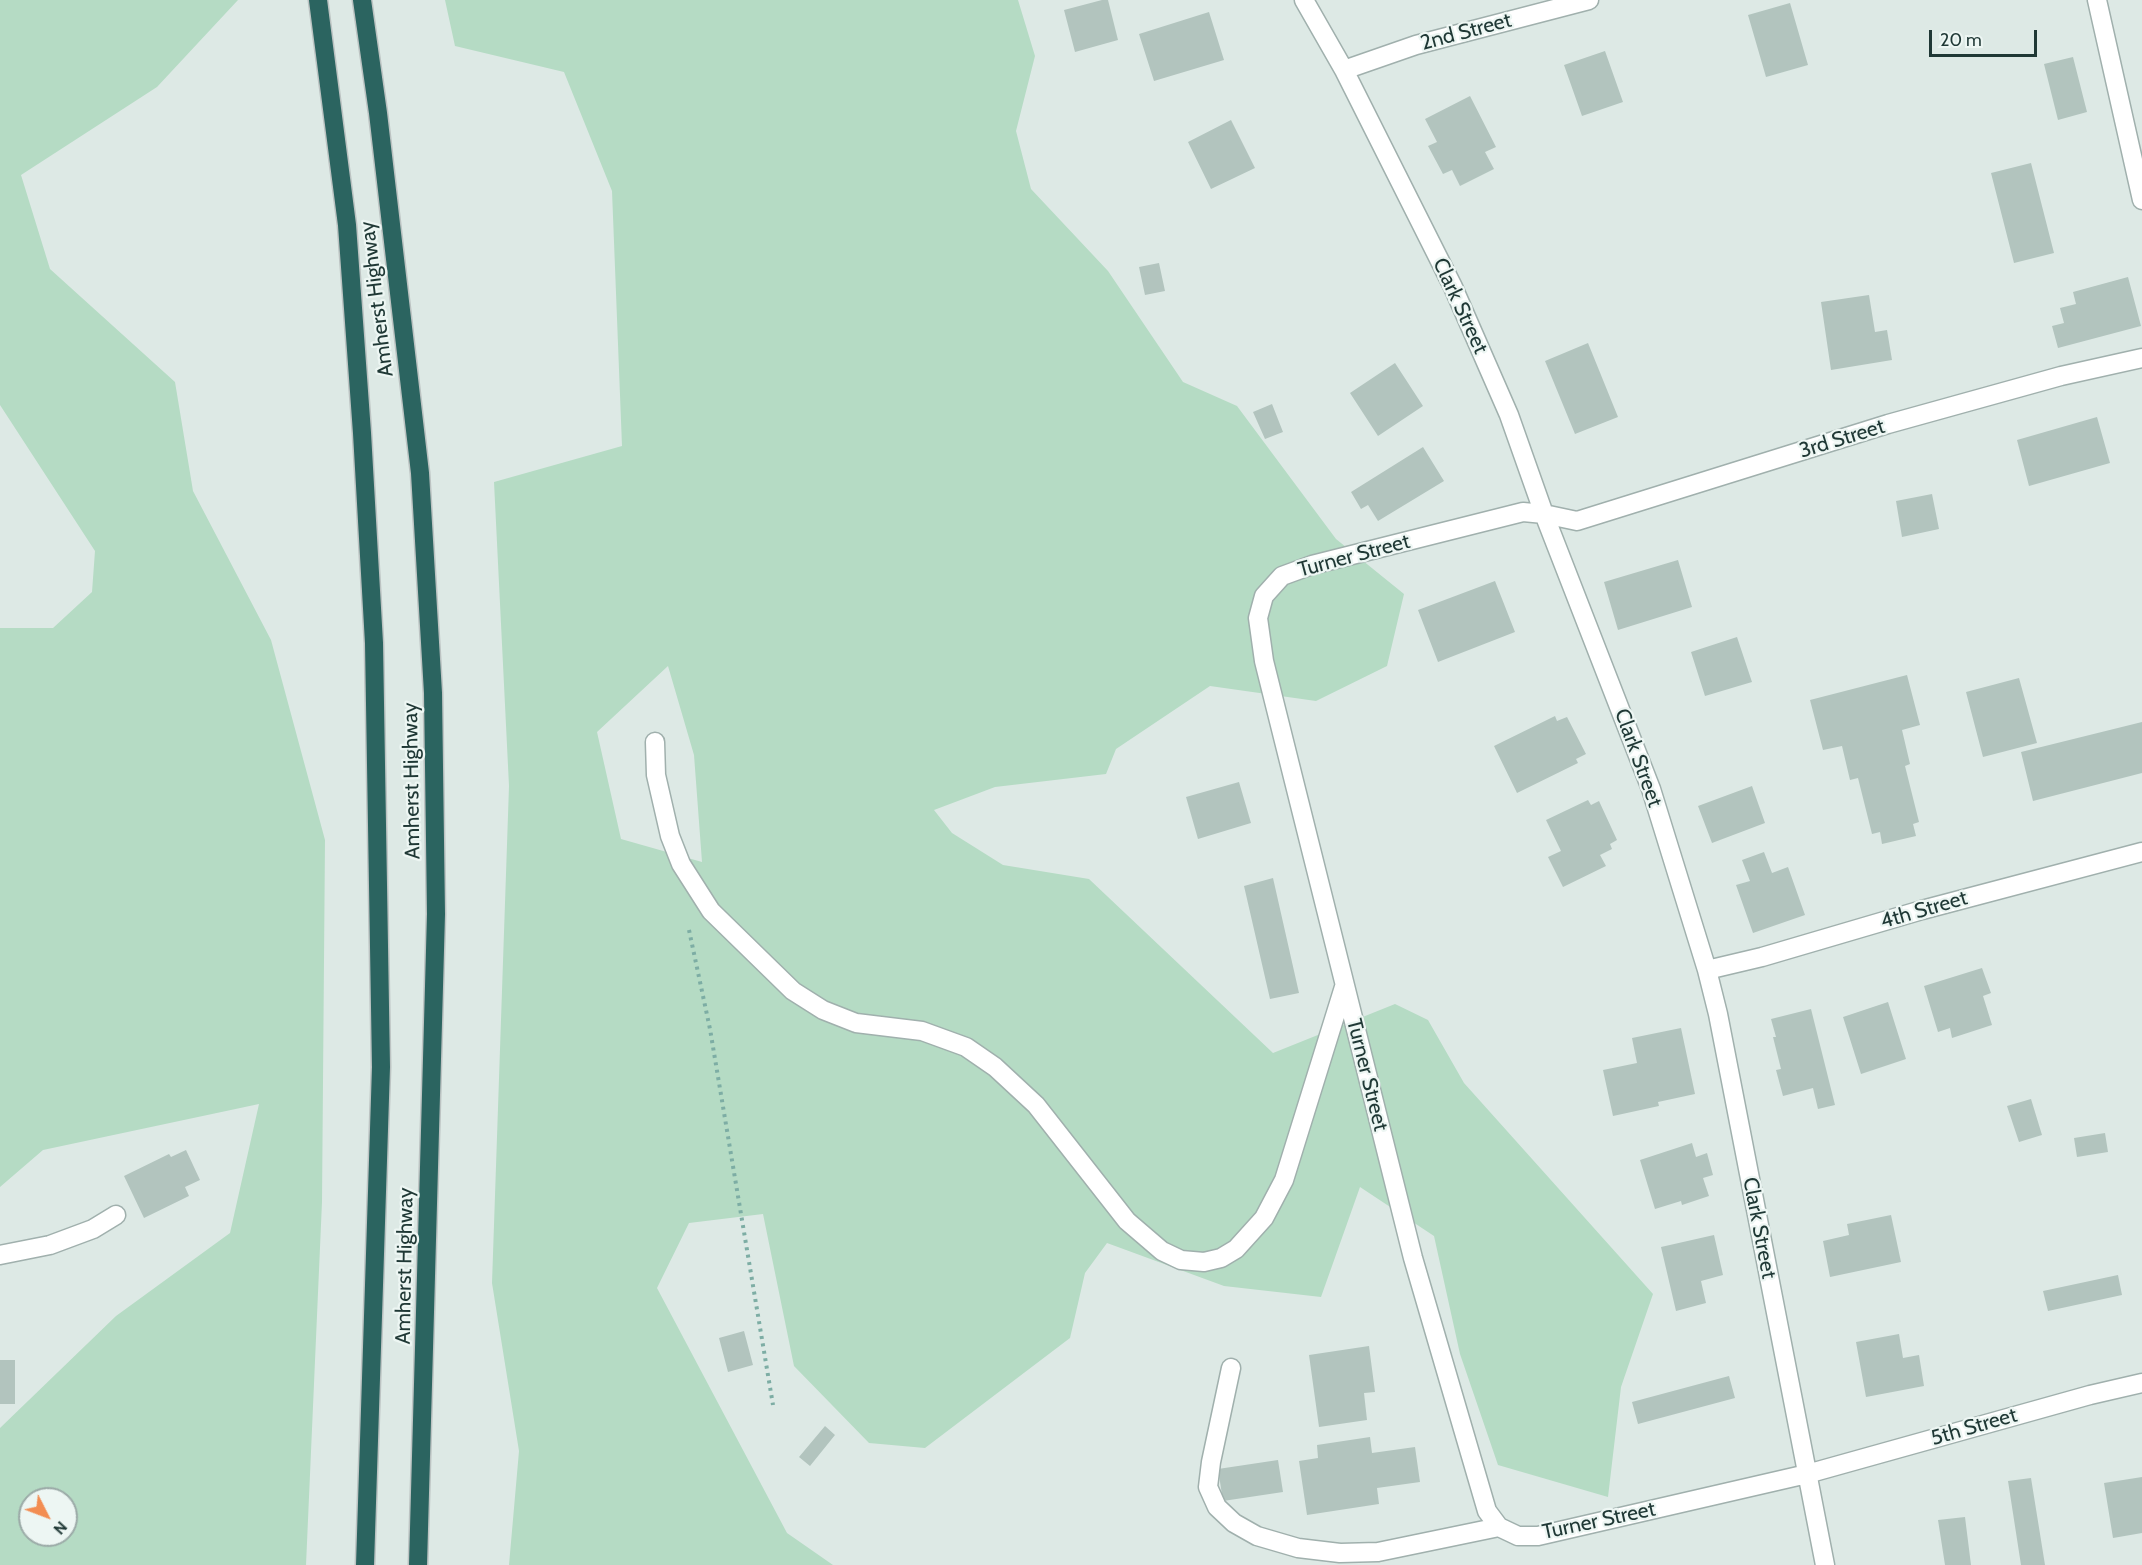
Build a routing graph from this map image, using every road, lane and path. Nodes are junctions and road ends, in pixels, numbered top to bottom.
1 (318, 0) edge
2 (362, 0) edge
3 (1304, 0) edge
4 (1589, 0) edge
5 (2097, 0) edge
6 (1344, 70) junction
7 (2142, 200) edge
8 (2142, 358) edge
9 (1544, 514) junction
10 (655, 742) dead end
11 (2142, 852) edge
12 (689, 928) dead end
13 (1707, 970) junction
14 (1344, 986) junction
15 (116, 1215) dead end
16 (0, 1255) edge
17 (1231, 1368) dead end
18 (2142, 1383) edge
19 (773, 1405) dead end
20 (1807, 1474) junction
21 (1499, 1527) junction
22 (365, 1565) edge
23 (418, 1565) edge
24 (1825, 1565) edge

1 - 22 highway, Amherst Highway
2 - 23 highway, Amherst Highway
3 - 6 street, Clark Street
4 - 6 street, 2nd Street
5 - 7 street
6 - 9 street, Clark Street
8 - 9 street, 3rd Street
9 - 13 street, Clark Street
9 - 14 street, Turner Street
10 - 14 street
11 - 13 street, 4th Street
12 - 19 path
13 - 20 street, Clark Street
14 - 21 street, Turner Street
15 - 16 street
17 - 21 street
18 - 20 street, 5th Street
20 - 21 street, Turner Street
20 - 24 street, Clark Street

